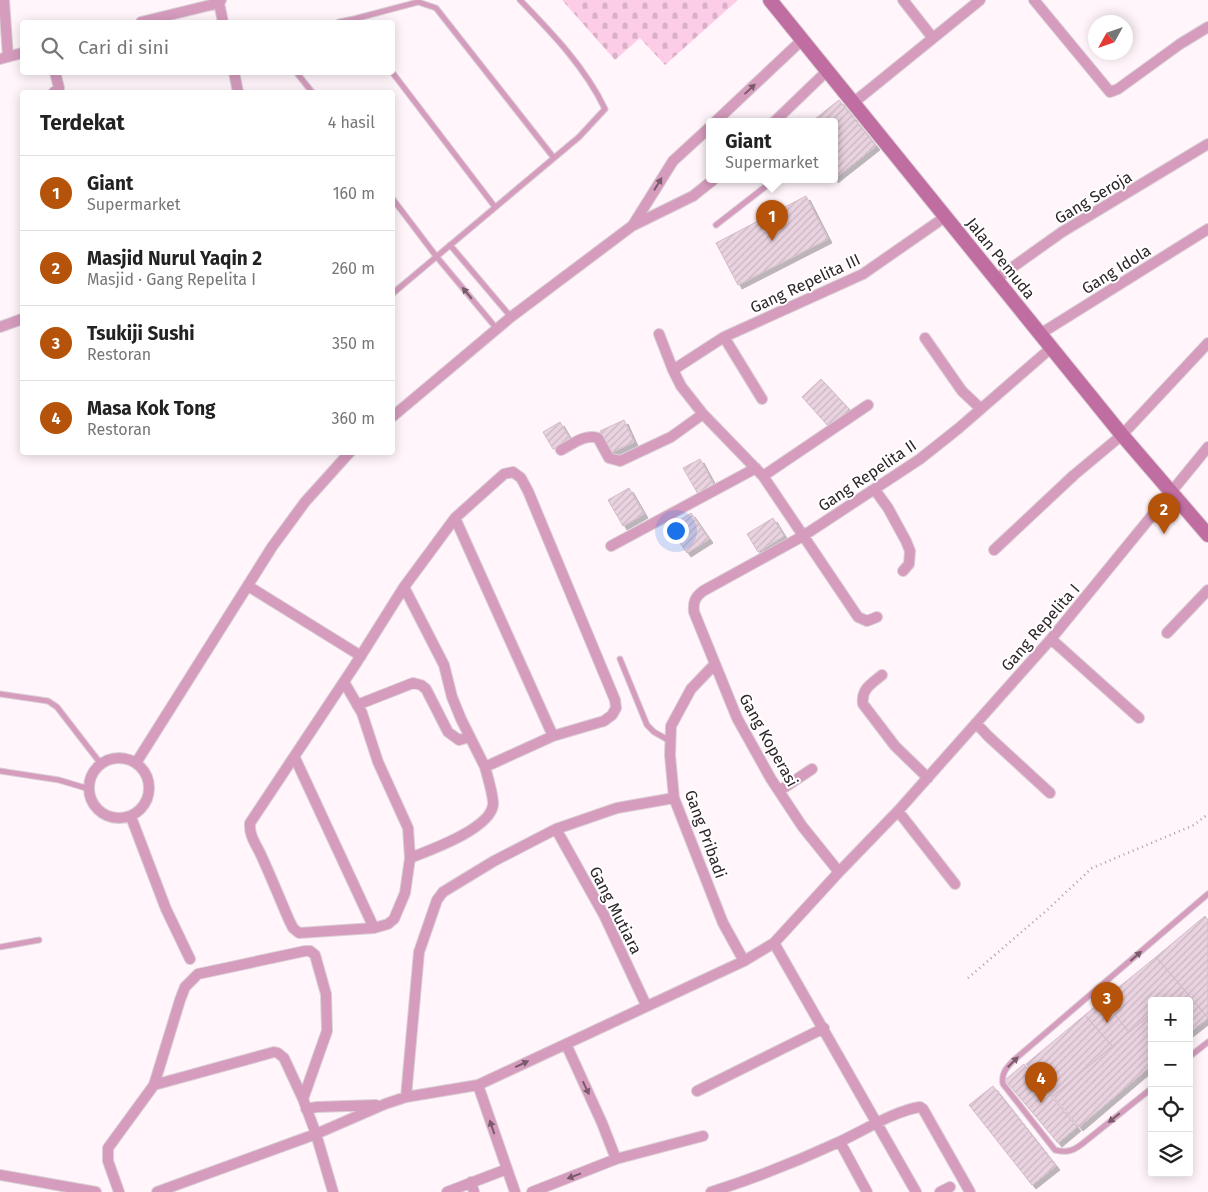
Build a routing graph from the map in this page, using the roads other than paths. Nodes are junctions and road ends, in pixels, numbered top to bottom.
1 (4, 0) edge
2 (520, 0) edge
3 (770, 0) edge
4 (903, 0) edge
5 (980, 0) edge
6 (1034, 0) edge
7 (220, 1) edge
8 (420, 1) edge
9 (149, 20) edge
10 (223, 20) edge
11 (358, 20) edge
12 (1208, 28) edge
13 (932, 37) junction
14 (802, 40) junction
15 (20, 54) edge
16 (4, 58) edge
17 (827, 71) junction
18 (56, 75) edge
19 (235, 75) edge
20 (298, 75) edge
21 (394, 75) edge
22 (57, 90) edge
23 (238, 90) edge
24 (310, 90) edge
25 (853, 103) junction
26 (719, 118) edge
27 (778, 118) edge
28 (706, 131) edge
29 (1208, 144) edge
30 (554, 158) junction
31 (709, 183) edge
32 (770, 183) edge
33 (395, 202) edge
34 (494, 208) junction
35 (945, 217) junction
36 (716, 225) dead end
37 (632, 226) junction
38 (1208, 229) edge
39 (450, 245) junction
40 (436, 256) junction
41 (996, 279) junction
42 (395, 291) edge
43 (511, 317) junction
44 (20, 320) edge
45 (0, 327) edge
46 (497, 330) junction
47 (659, 334) dead end
48 (1040, 334) junction
49 (724, 337) junction
50 (925, 338) dead end
51 (1208, 343) edge
52 (1051, 348) junction
53 (672, 370) junction
54 (762, 399) dead end
55 (868, 404) dead end
56 (980, 408) junction
57 (703, 414) junction
58 (395, 415) edge
59 (1122, 435) junction
60 (1208, 448) edge
61 (561, 450) dead end
62 (347, 455) edge
63 (756, 468) junction
64 (763, 476) junction
65 (875, 490) junction
66 (1172, 492) junction
67 (455, 518) junction
68 (1208, 535) edge
69 (803, 536) junction
70 (611, 546) dead end
71 (994, 550) dead end
72 (903, 571) dead end
73 (248, 586) junction
74 (404, 587) junction
75 (1208, 590) edge
76 (694, 612) joint
77 (877, 617) dead end
78 (1168, 633) dead end
79 (1050, 639) junction
80 (361, 656) junction
81 (620, 658) dead end
82 (714, 665) junction
83 (882, 675) dead end
84 (344, 682) junction
85 (0, 694) edge
86 (357, 705) junction
87 (1139, 718) dead end
88 (976, 723) junction
89 (470, 736) junction
90 (553, 736) junction
91 (670, 741) junction
92 (295, 758) junction
93 (136, 763) junction
94 (102, 764) junction
95 (485, 767) junction
96 (812, 769) dead end
97 (0, 771) edge
98 (928, 778) junction
99 (89, 789) junction
100 (780, 791) junction
101 (1050, 793) dead end
102 (674, 798) junction
103 (898, 811) junction
104 (131, 816) junction
105 (556, 829) junction
106 (410, 858) junction
107 (839, 872) junction
108 (956, 884) dead end
109 (1208, 894) edge
110 (374, 928) junction
111 (39, 940) dead end
112 (774, 943) junction
113 (0, 948) edge
114 (190, 959) dead end
115 (744, 961) junction
116 (646, 1005) junction
117 (824, 1028) junction
118 (1208, 1042) edge
119 (566, 1044) junction
120 (1193, 1054) edge
121 (154, 1085) junction
122 (478, 1085) junction
123 (697, 1091) dead end
124 (1148, 1091) edge
125 (406, 1097) junction
126 (303, 1099) junction
127 (385, 1104) junction
128 (306, 1109) junction
129 (877, 1123) junction
130 (316, 1134) junction
131 (703, 1136) dead end
132 (840, 1142) junction
133 (616, 1159) junction
134 (507, 1169) junction
135 (0, 1175) edge
136 (741, 1182) junction
137 (950, 1186) dead end
138 (472, 1187) edge
139 (96, 1192) edge
140 (118, 1192) edge
141 (157, 1192) edge
142 (333, 1192) edge
143 (447, 1192) edge
144 (515, 1192) edge
145 (532, 1192) edge
146 (711, 1192) edge
147 (747, 1192) edge
148 (867, 1192) edge
149 (916, 1192) edge
150 (940, 1192) edge
151 (970, 1192) edge

1 - 16 street
2 - 30 lane
3 - 14 main road, Jalan Pemuda
4 - 13 street
5 - 13 street
6 - 12 street
7 - 9 street
7 - 10 street
8 - 11 lane
8 - 30 lane
13 - 25 street
14 - 17 main road, Jalan Pemuda
26 -> 14 street
15 - 16 street
17 - 25 main road, Jalan Pemuda
17 - 27 street
18 - 22 street
19 - 23 street
20 - 24 lane
21 - 34 lane
25 - 35 main road, Jalan Pemuda
37 -> 28 street
29 - 41 street, Gang Seroja
30 - 34 lane
31 - 37 street
32 - 36 lane
33 - 40 lane
34 - 39 lane
35 - 41 main road, Jalan Pemuda
35 - 49 street, Gang Repelita III
37 - 43 street
38 - 48 street, Gang Idola
39 - 40 lane
39 - 43 lane
40 - 42 lane
46 -> 40 lane
41 - 48 main road, Jalan Pemuda
43 - 46 street
44 - 45 street
46 - 58 street
47 - 53 street
48 - 52 main road, Jalan Pemuda
49 - 53 street, Gang Repelita III
49 - 54 street
50 - 56 street
51 - 59 street
52 - 56 street, Gang Repelita II
52 - 59 main road, Jalan Pemuda
53 - 57 street
55 - 64 street
56 - 65 street, Gang Repelita II
57 - 61 street
57 - 63 street
59 - 66 main road, Jalan Pemuda
59 - 71 street
60 - 66 street, Gang Repelita I
62 - 73 street
63 - 64 street
63 - 70 street
64 - 69 street
65 - 69 street, Gang Repelita II
65 - 72 street
66 - 68 main road, Jalan Pemuda
66 - 79 street, Gang Repelita I
67 - 74 street
67 - 90 street
67 - 90 street
69 - 76 street, Gang Repelita II
69 - 77 street
73 - 80 street
73 - 93 street
74 - 80 street
74 - 89 street
75 - 78 street
76 - 82 street, Gang Koperasi
79 - 87 street
79 - 88 street, Gang Repelita I
80 - 84 street
81 - 91 lane
82 - 91 street, Gang Pribadi
82 - 100 street, Gang Koperasi
83 - 98 street
84 - 86 street
84 - 92 street
85 - 94 lane
86 - 89 street
86 - 106 street
88 - 98 street, Gang Repelita I
88 - 101 street
89 - 95 street
90 - 95 street
91 - 102 street, Gang Pribadi
92 - 110 street
92 - 110 street
93 - 94 street
93 - 104 street
94 - 99 street
95 - 106 street
96 - 100 street
97 - 99 lane
98 - 103 street, Gang Repelita I
99 - 104 street
100 - 107 street, Gang Koperasi
102 - 105 street
102 - 115 street, Gang Pribadi
103 - 107 street, Gang Repelita I
103 - 108 street
104 - 114 street
105 - 116 street, Gang Mutiara
105 - 125 street
106 - 110 street
107 - 112 street, Gang Repelita I
124 -> 109 lane
111 - 113 lane
112 - 115 street, Gang Repelita I
112 - 117 street
115 - 116 street, Gang Repelita I
116 - 119 street, Gang Repelita I
117 - 123 street
117 - 129 street
118 - 120 lane
122 -> 119 street, Gang Repelita I
119 -> 133 street
121 - 126 street
121 - 126 street
121 - 140 street
122 - 125 street, Gang Repelita I
134 -> 122 street
125 - 127 street, Gang Repelita I
126 - 128 street
127 - 128 street
127 - 130 street
128 - 130 street
129 - 132 street
129 - 149 street
129 - 151 street
130 - 141 street
130 - 142 street
131 - 133 street
132 - 136 street
132 - 148 street
133 -> 145 street
134 - 138 street
134 - 144 street
135 - 139 street
136 - 146 street
136 - 147 street
137 - 150 street
138 - 143 street

